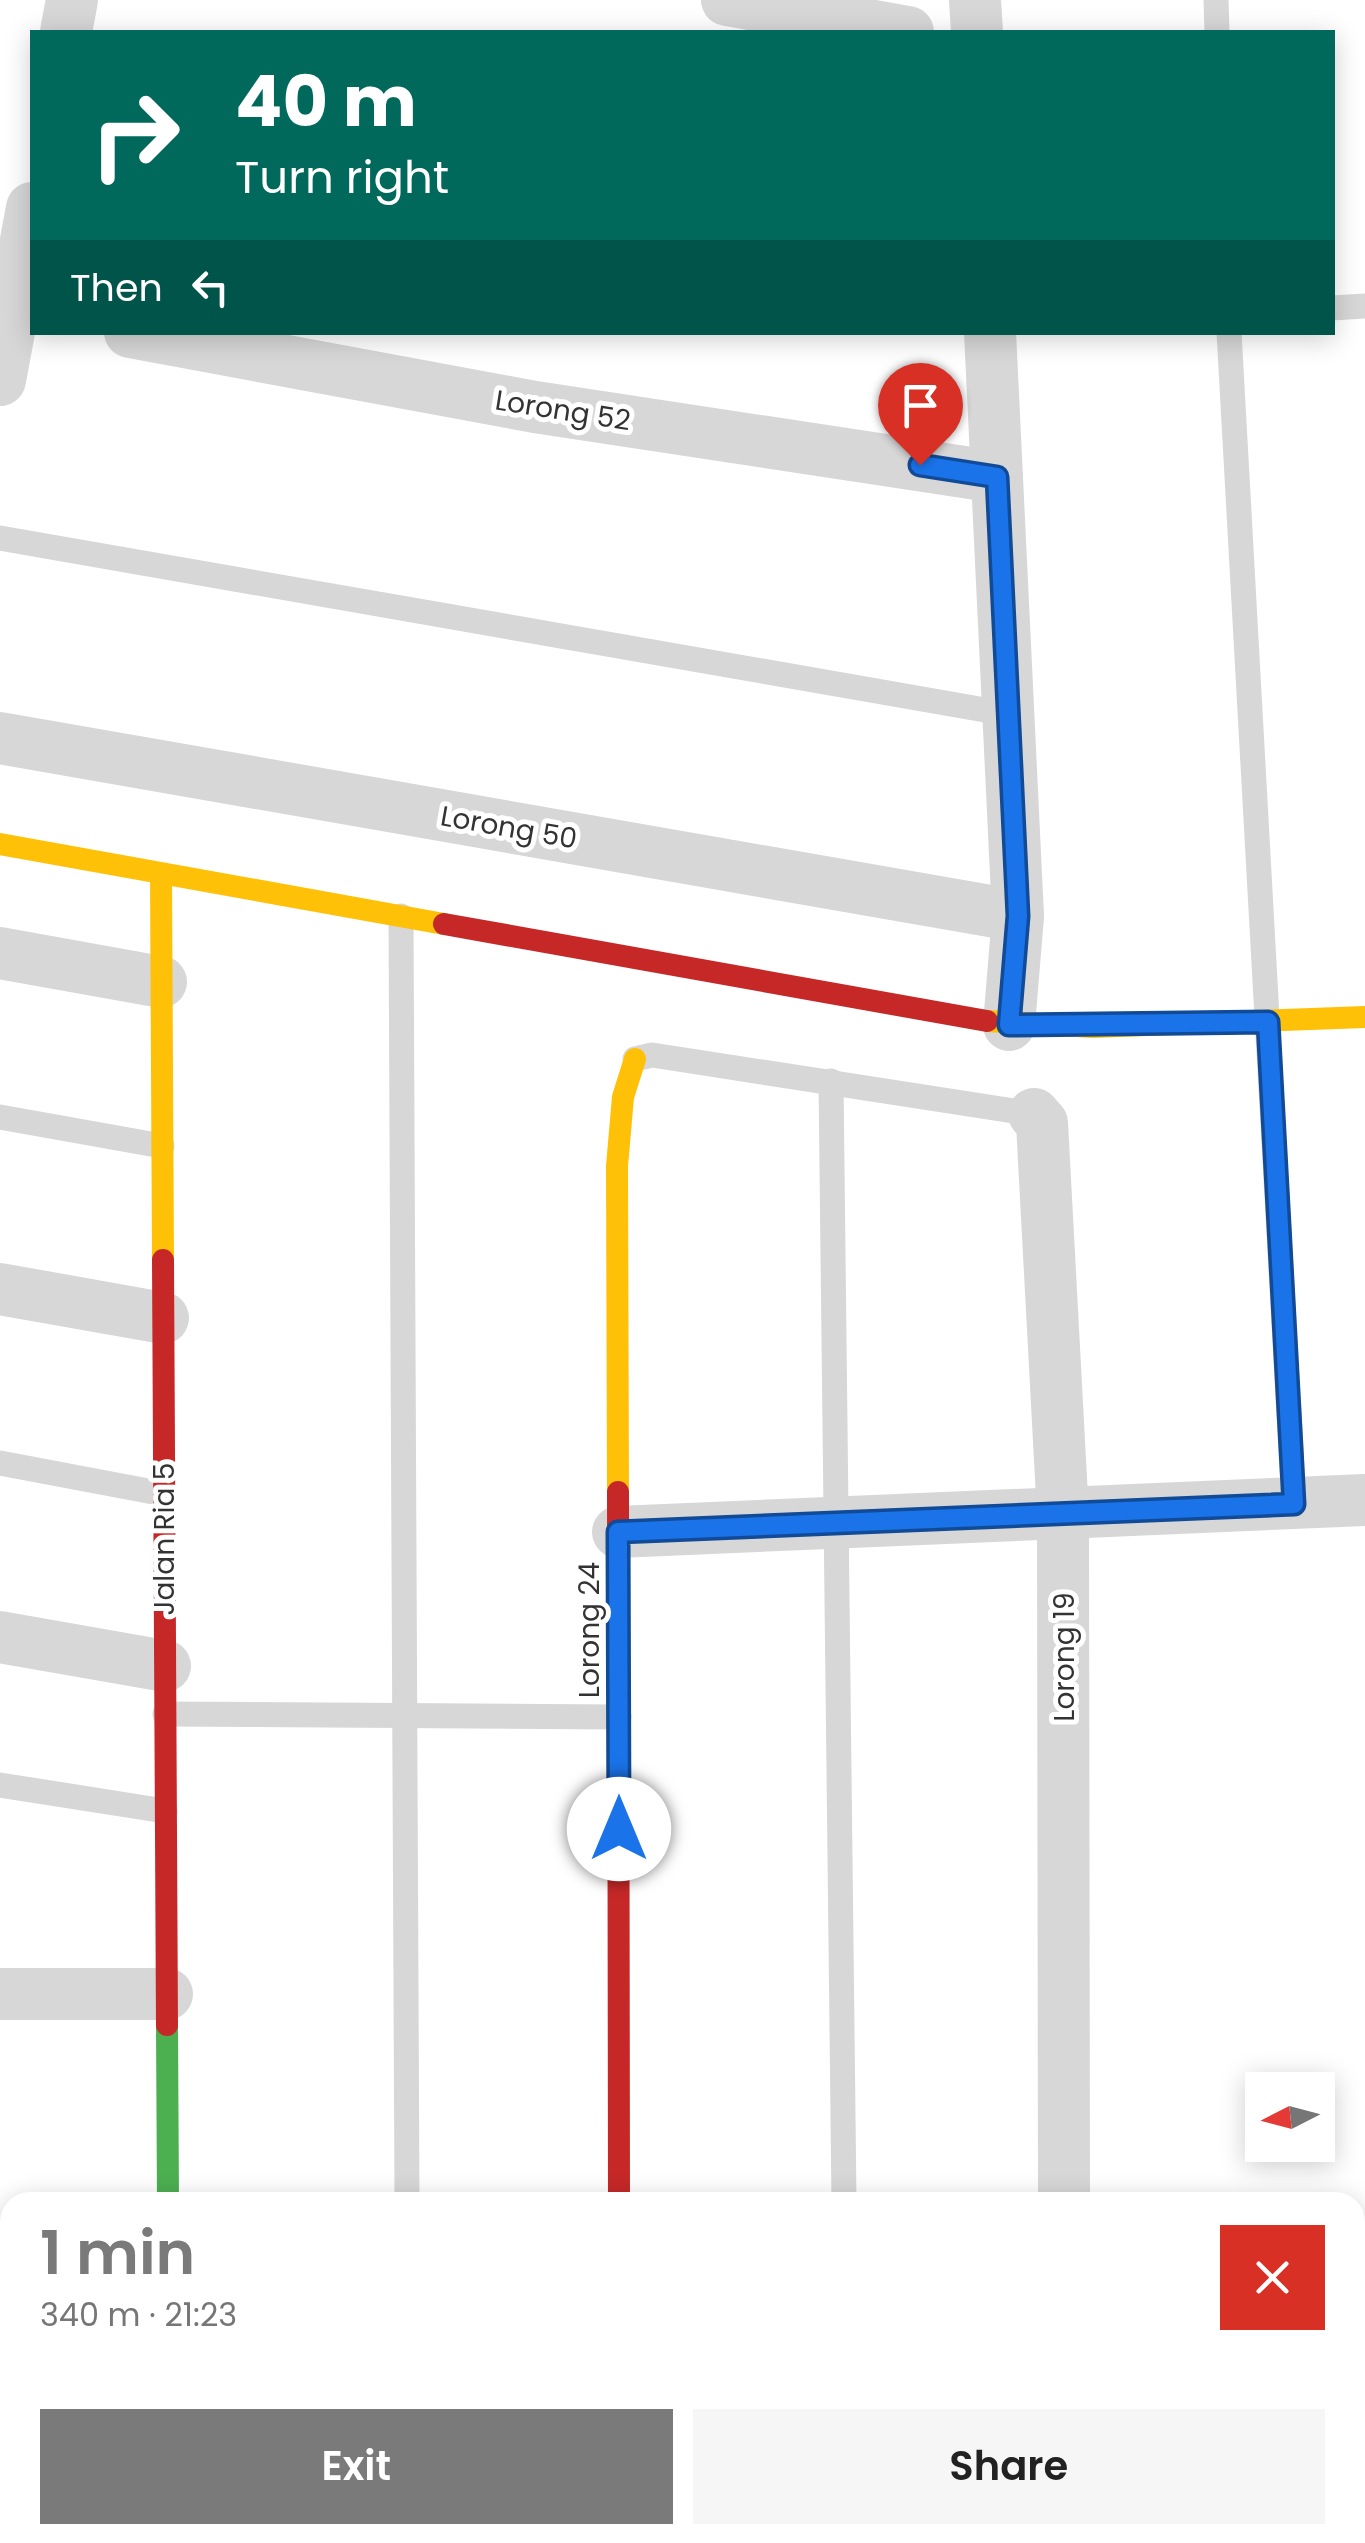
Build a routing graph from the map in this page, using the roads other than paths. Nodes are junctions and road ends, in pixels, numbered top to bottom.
1 (72, 0) edge
2 (727, 0) edge
3 (975, 0) edge
4 (1216, 0) edge
5 (66, 30) edge
6 (897, 30) edge
7 (976, 30) edge
8 (1217, 30) edge
9 (30, 231) edge
10 (1365, 306) edge
11 (1335, 308) edge
12 (23, 313) edge
13 (146, 335) edge
14 (990, 335) edge
15 (1229, 335) edge
16 (0, 380) edge
17 (997, 477) junction
18 (0, 538) edge
19 (1008, 714) junction
20 (0, 738) edge
21 (0, 844) edge
22 (161, 875) junction
23 (401, 916) junction
24 (1018, 916) junction
25 (0, 952) edge
26 (162, 982) junction
27 (1365, 1017) edge
28 (1268, 1022) junction
29 (1009, 1025) junction
30 (635, 1059) joint
31 (831, 1082) junction
32 (1034, 1114) joint
33 (0, 1117) edge
34 (162, 1146) junction
35 (0, 1289) edge
36 (164, 1318) junction
37 (0, 1463) edge
38 (164, 1494) junction
39 (1365, 1500) edge
40 (1294, 1504) junction
41 (1063, 1516) junction
42 (836, 1523) junction
43 (618, 1532) junction
44 (0, 1638) edge
45 (165, 1690) junction
46 (402, 1717) junction
47 (619, 1717) junction
48 (0, 1785) edge
49 (166, 1811) junction
50 (0, 1994) edge
51 (166, 1994) junction
52 (168, 2192) edge
53 (407, 2192) edge
54 (620, 2192) edge
55 (844, 2192) edge
56 (1064, 2192) edge

1 - 5 street
2 - 6 street
3 - 7 street
4 - 8 lane
9 - 12 street
10 - 11 lane
12 - 16 street
13 - 17 street, Lorong 52
14 - 17 street
15 - 28 lane
17 - 19 street
18 - 19 lane
19 - 24 street
20 - 24 street, Lorong 50
21 - 22 street
22 - 23 street
22 - 26 street, Jalan Ria 5
23 - 29 street
23 - 46 lane
24 - 29 street
25 - 26 street
26 - 34 street, Jalan Ria 5
27 - 28 street
28 - 29 street
28 - 40 lane
30 - 31 lane
30 - 43 street, Lorong 24
31 - 32 lane
31 - 42 lane
32 - 41 street, Lorong 19
33 - 34 lane
34 - 36 street, Jalan Ria 5
35 - 36 street
36 - 38 street, Jalan Ria 5
37 - 38 lane
38 - 45 street, Jalan Ria 5
39 - 40 street
40 - 41 street
41 - 42 street
41 - 56 street, Lorong 19
42 - 43 street
42 - 55 lane
43 - 47 street, Lorong 24
44 - 45 street
45 - 46 lane
45 - 49 street, Jalan Ria 5
46 - 47 lane
46 - 53 lane
47 - 54 street, Lorong 24
48 - 49 lane
49 - 51 street, Jalan Ria 5
50 - 51 street
51 - 52 street, Jalan Ria 5

